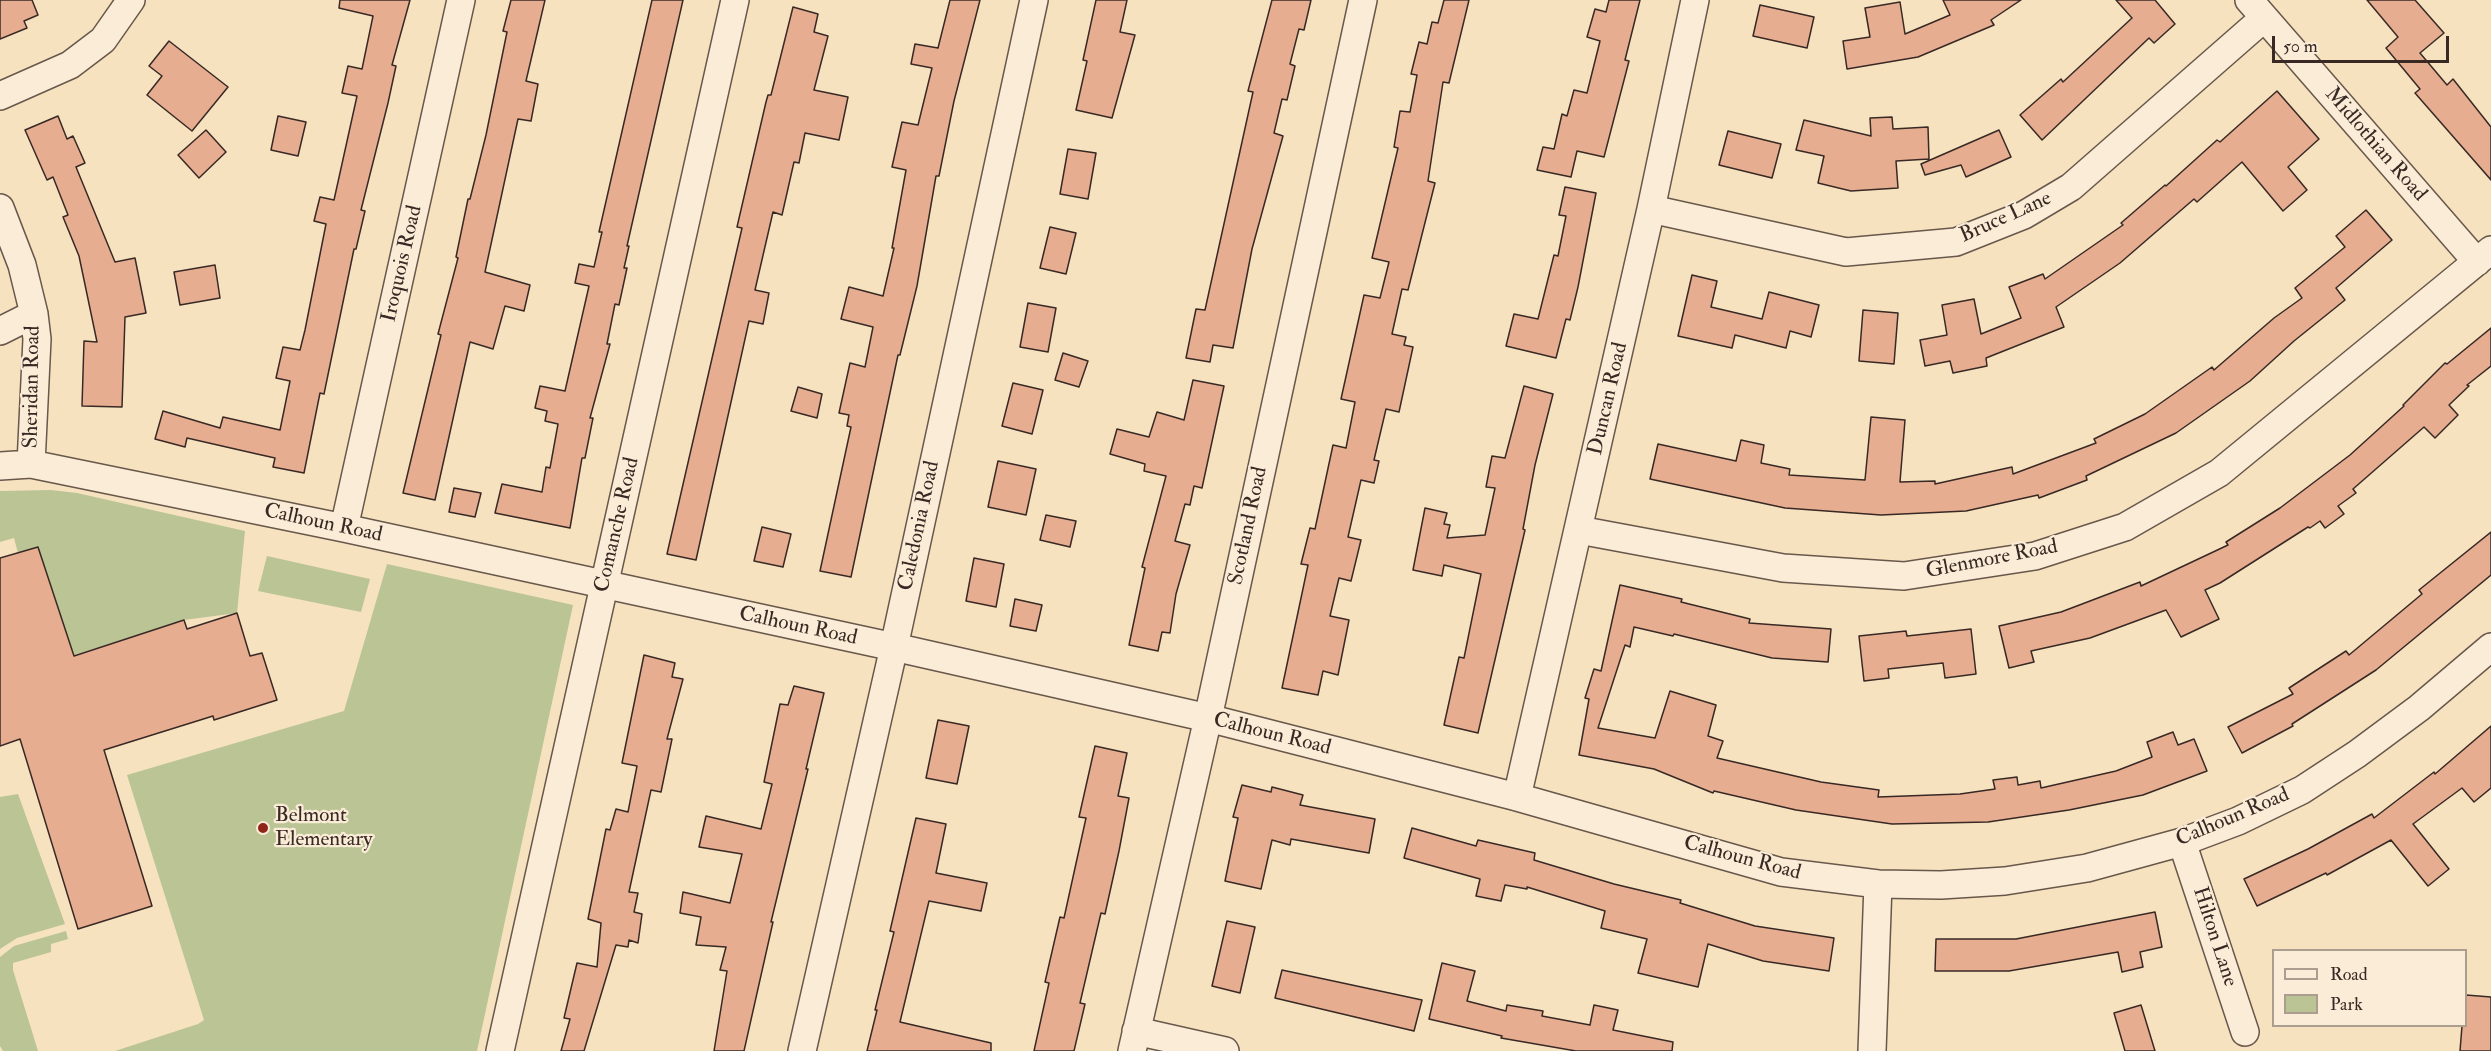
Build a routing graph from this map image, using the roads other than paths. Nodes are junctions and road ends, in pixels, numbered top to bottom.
1 (131, 0) edge
2 (461, 0) edge
3 (735, 0) edge
4 (1034, 0) edge
5 (1363, 0) edge
6 (1695, 0) edge
7 (2257, 9) edge
8 (0, 96) edge
9 (0, 208) edge
10 (1651, 209) junction
11 (8, 253) edge
12 (2484, 256) edge
13 (34, 314) junction
14 (0, 331) edge
15 (31, 464) junction
16 (0, 466) edge
17 (344, 528) junction
18 (1579, 530) junction
19 (604, 586) junction
20 (894, 647) junction
21 (2491, 647) edge
22 (1208, 718) junction
23 (1517, 796) junction
24 (2182, 842) junction
25 (1878, 884) junction
26 (2245, 1032) dead end
27 (1134, 1041) edge
28 (500, 1051) edge
29 (802, 1051) edge
30 (1225, 1051) edge
31 (1872, 1051) edge

1 - 8 street
2 - 17 street, Iroquois Road
3 - 19 street, Comanche Road
4 - 20 street, Caledonia Road
5 - 22 street, Scotland Road
6 - 10 street, Duncan Road
7 - 10 street, Bruce Lane
7 - 12 street, Midlothian Road
9 - 11 street, Sheridan Road
10 - 18 street, Duncan Road
11 - 13 street, Sheridan Road
12 - 18 street, Glenmore Road
13 - 14 street
13 - 15 street, Sheridan Road
15 - 16 street, Calhoun Road
15 - 17 street, Calhoun Road
17 - 19 street, Calhoun Road
18 - 23 street, Duncan Road
19 - 20 street, Calhoun Road
19 - 28 street, Comanche Road
20 - 22 street, Calhoun Road
20 - 29 street, Caledonia Road
21 - 24 street, Calhoun Road
22 - 23 street, Calhoun Road
22 - 27 street, Scotland Road
23 - 25 street, Calhoun Road
24 - 25 street, Calhoun Road
24 - 26 street, Hilton Lane
25 - 31 street
27 - 30 street

